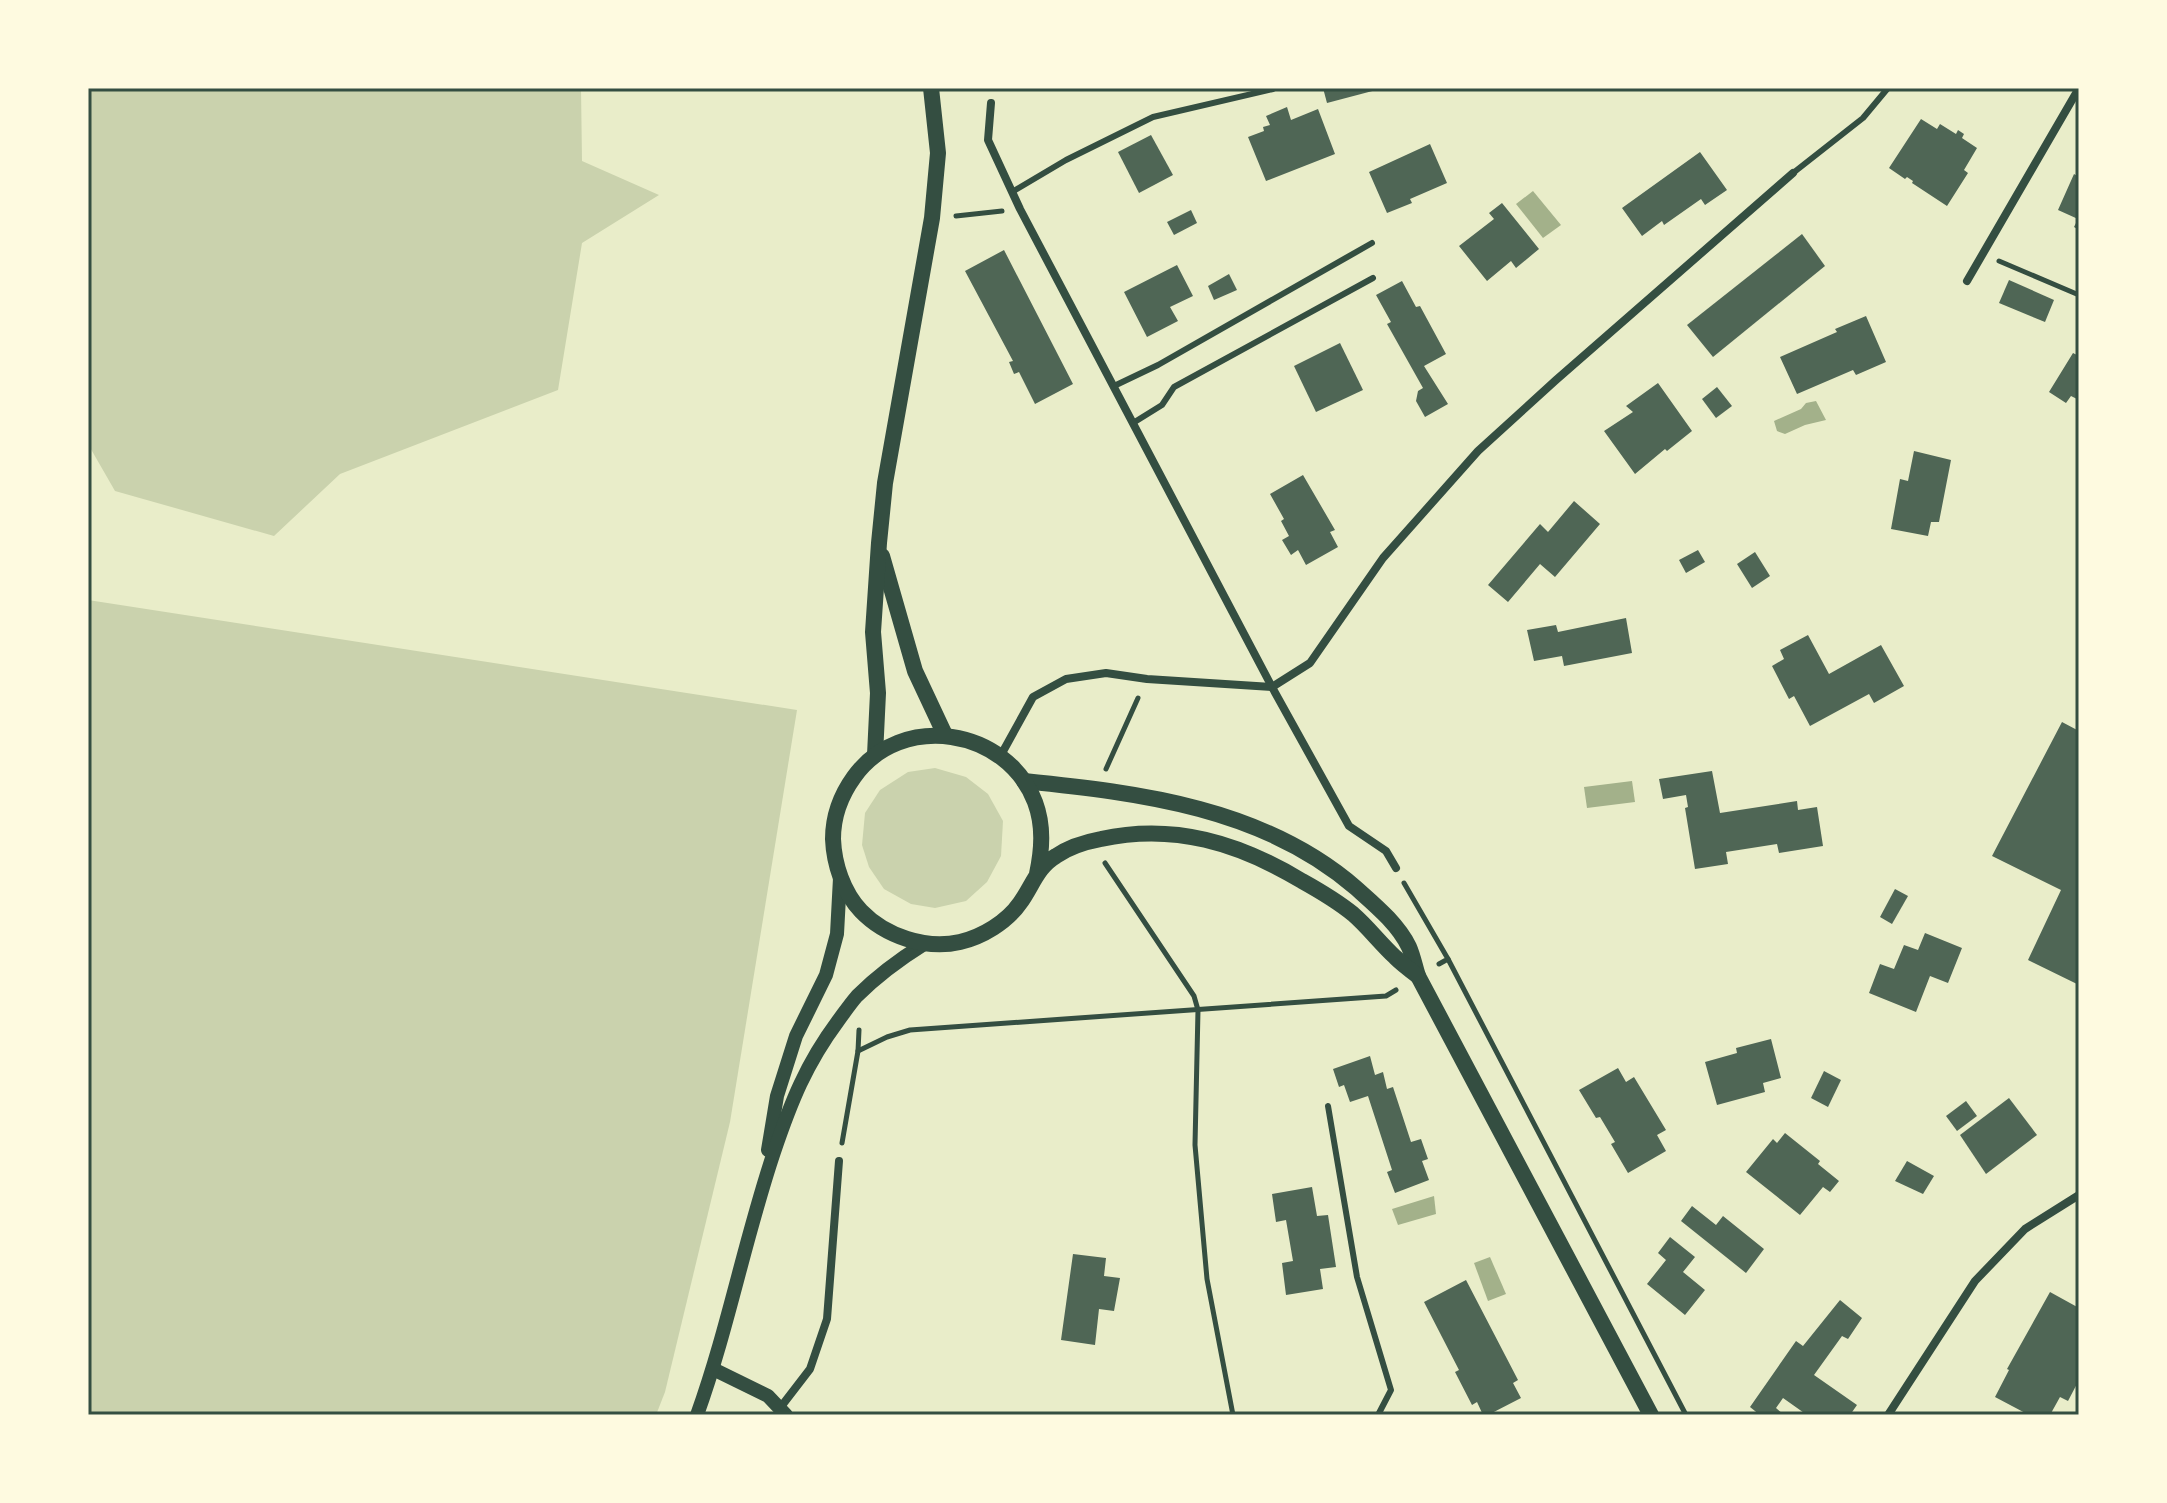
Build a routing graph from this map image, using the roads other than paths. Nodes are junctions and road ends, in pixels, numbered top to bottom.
1 (931, 88) edge
2 (1888, 88) edge
3 (2079, 88) edge
4 (1273, 89) edge
5 (991, 103) dead end
6 (1793, 173) joint
7 (1012, 192) junction
8 (1372, 243) dead end
9 (1373, 278) dead end
10 (1967, 281) dead end
11 (1114, 386) junction
12 (1133, 423) junction
13 (879, 543) junction
14 (1272, 687) junction
15 (945, 735) junction
16 (875, 755) junction
17 (1001, 755) junction
18 (1024, 781) junction
19 (1396, 868) road end
20 (1037, 874) junction
21 (840, 878) junction
22 (924, 944) junction
23 (1418, 976) junction
24 (1328, 1106) dead end
25 (839, 1161) road end
26 (761, 1190) junction
27 (2079, 1195) edge
28 (713, 1369) junction
29 (783, 1411) edge
30 (697, 1415) edge
31 (1378, 1415) edge
32 (1651, 1415) edge
33 (1888, 1415) edge

1 - 13 main road
2 - 6 lane
3 - 10 street
4 - 7 lane
5 - 7 street
6 - 14 street
7 - 11 street
8 - 11 lane
9 - 12 lane
11 - 12 street
12 - 14 street
13 - 15 main road
13 - 16 main road
14 - 17 street
14 - 19 street
15 - 16 main road
15 - 17 main road
16 - 21 main road
17 - 18 main road
18 - 20 main road
18 - 23 main road
20 - 22 main road
20 - 23 main road
21 - 22 main road
21 - 26 street
22 - 26 street
23 - 32 main road
24 - 31 lane
25 - 29 street
26 - 28 street
27 - 33 street
28 - 29 street
28 - 30 street

